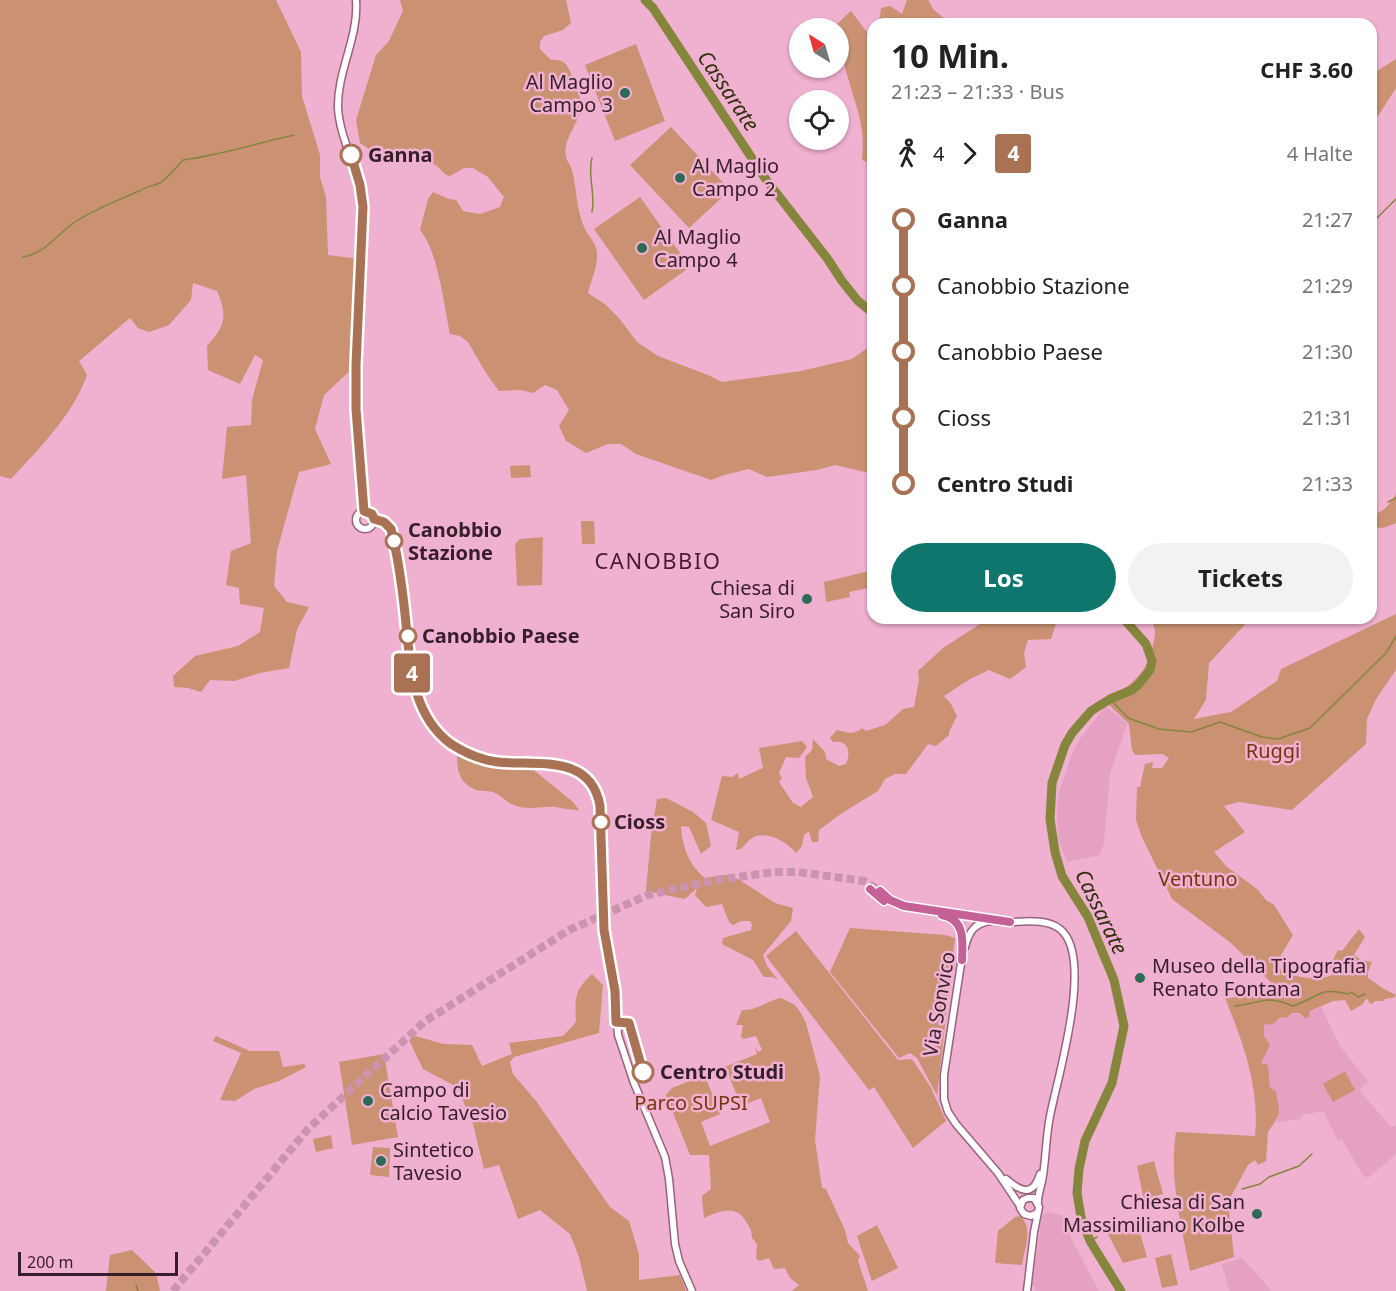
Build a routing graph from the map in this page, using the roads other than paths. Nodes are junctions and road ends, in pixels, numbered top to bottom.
1 (356, 0) edge
2 (364, 511) junction
3 (374, 519) junction
4 (870, 889) tunnel mouth
5 (880, 891) tunnel mouth
6 (1010, 922) junction
7 (962, 960) junction
8 (1045, 1153) junction
9 (998, 1173) junction
10 (1038, 1202) junction
11 (1020, 1206) junction
12 (1038, 1213) junction
13 (1025, 1215) junction
14 (1034, 1232) junction
15 (692, 1291) edge
16 (1027, 1291) edge

1 - 2 main road
2 - 3 main road
2 - 3 main road
3 - 15 main road
4 - 7 highway
5 - 6 highway
6 - 7 main road, Via Sonvico
6 - 8 main road, Via Sonvico
7 - 9 main road, Via Sonvico
8 - 9 main road, Via Sonvico
8 - 10 main road, Via Sonvico
9 - 11 main road, Via Sonvico
10 - 11 main road
10 - 12 main road
11 - 13 main road
12 - 13 main road
12 - 14 main road
13 - 14 main road
14 - 16 main road

